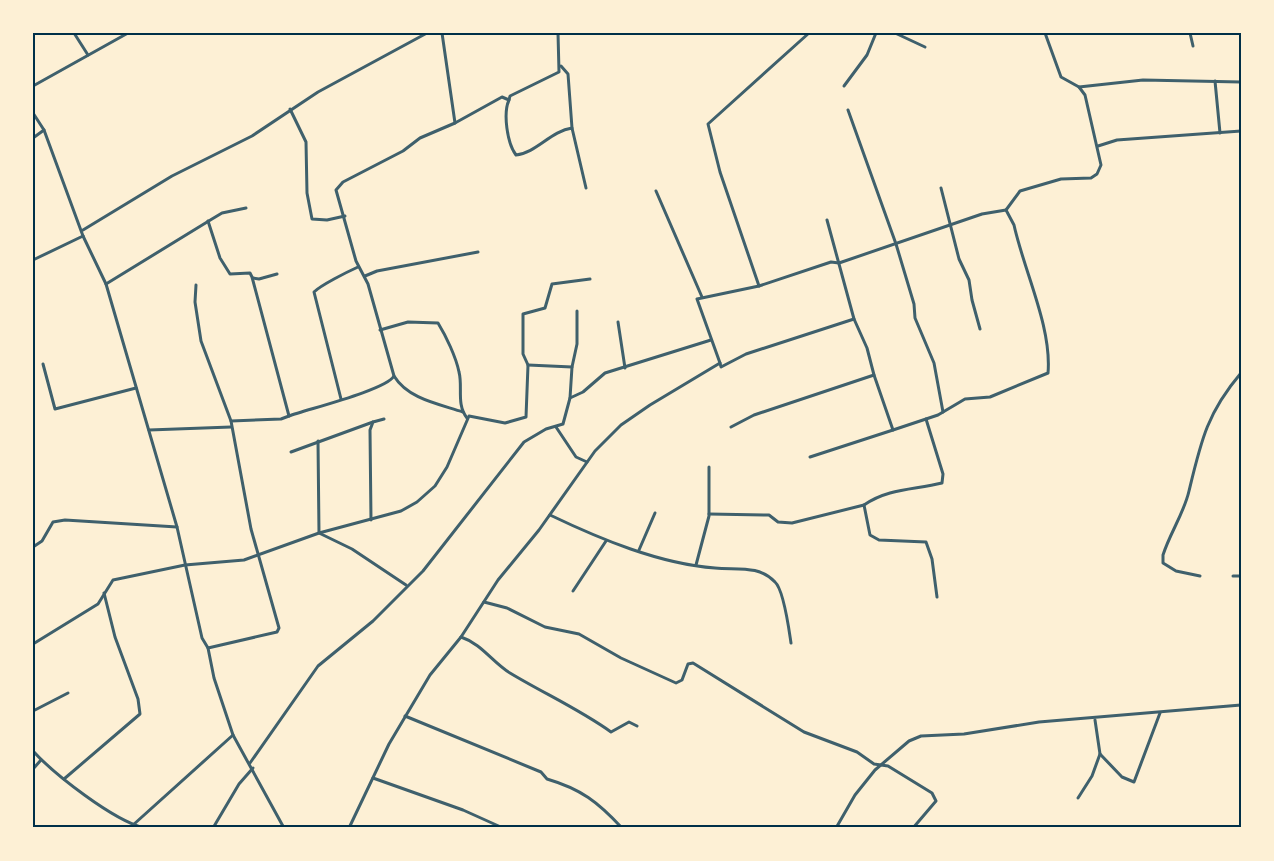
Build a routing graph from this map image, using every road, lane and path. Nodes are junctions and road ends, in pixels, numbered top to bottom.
1 (74, 33) edge
2 (128, 33) edge
3 (427, 33) edge
4 (442, 33) edge
5 (558, 33) edge
6 (808, 33) edge
7 (876, 33) edge
8 (895, 33) edge
9 (1045, 33) edge
10 (1190, 33) edge
11 (1193, 46) dead end
12 (925, 47) dead end
13 (88, 55) junction
14 (561, 66) junction
15 (1215, 81) junction
16 (1241, 82) edge
17 (33, 86) edge
18 (844, 86) dead end
19 (1079, 87) junction
20 (509, 100) junction
21 (290, 109) junction
22 (848, 110) dead end
23 (33, 113) edge
24 (455, 123) junction
25 (572, 128) junction
26 (44, 130) junction
27 (1241, 131) edge
28 (1220, 133) junction
29 (33, 138) edge
30 (1098, 146) junction
31 (586, 188) dead end
32 (941, 188) dead end
33 (656, 191) dead end
34 (246, 208) dead end
35 (1006, 210) junction
36 (345, 216) junction
37 (827, 220) dead end
38 (208, 221) junction
39 (952, 225) junction
40 (83, 230) junction
41 (83, 236) junction
42 (896, 244) junction
43 (478, 252) dead end
44 (33, 260) edge
45 (839, 262) junction
46 (358, 267) junction
47 (277, 274) dead end
48 (364, 276) junction
49 (252, 277) junction
50 (590, 279) dead end
51 (106, 284) junction
52 (196, 285) dead end
53 (759, 286) junction
54 (702, 297) junction
55 (577, 311) dead end
56 (854, 318) junction
57 (618, 322) dead end
58 (981, 329) dead end
59 (380, 330) junction
60 (711, 340) junction
61 (43, 364) dead end
62 (528, 365) junction
63 (572, 367) junction
64 (721, 367) junction
65 (625, 368) junction
66 (1241, 373) edge
67 (874, 375) junction
68 (394, 376) junction
69 (136, 388) junction
70 (570, 398) junction
71 (341, 399) junction
72 (463, 412) junction
73 (943, 412) junction
74 (289, 416) junction
75 (467, 418) junction
76 (384, 419) dead end
77 (926, 419) junction
78 (231, 421) junction
79 (373, 422) junction
80 (231, 427) junction
81 (731, 427) dead end
82 (555, 428) junction
83 (149, 430) junction
84 (893, 430) junction
85 (318, 441) junction
86 (291, 452) dead end
87 (810, 457) dead end
88 (587, 462) junction
89 (709, 467) dead end
90 (864, 505) junction
91 (655, 513) dead end
92 (709, 514) junction
93 (550, 515) junction
94 (371, 520) junction
95 (177, 527) junction
96 (319, 533) junction
97 (606, 541) junction
98 (33, 547) edge
99 (639, 550) junction
100 (259, 555) junction
101 (185, 565) junction
102 (696, 565) junction
103 (1200, 576) dead end
104 (1233, 576) dead end
105 (1241, 576) edge
106 (406, 585) junction
107 (573, 591) dead end
108 (104, 592) junction
109 (937, 597) dead end
110 (484, 602) junction
111 (461, 637) junction
112 (791, 643) dead end
113 (33, 644) edge
114 (208, 648) junction
115 (68, 693) dead end
116 (1241, 705) edge
117 (33, 711) edge
118 (1160, 713) junction
119 (405, 716) junction
120 (1095, 719) junction
121 (637, 726) dead end
122 (233, 735) junction
123 (33, 751) edge
124 (1100, 754) junction
125 (42, 760) junction
126 (250, 763) junction
127 (881, 766) junction
128 (253, 768) junction
129 (33, 769) edge
130 (373, 778) junction
131 (64, 779) junction
132 (1078, 798) dead end
133 (133, 825) junction
134 (144, 828) edge
135 (213, 828) edge
136 (284, 828) edge
137 (349, 828) edge
138 (503, 828) edge
139 (622, 828) edge
140 (836, 828) edge
141 (913, 828) edge

1 - 13 street
2 - 13 street
3 - 21 street
4 - 24 street
5 - 14 street
6 - 53 street
7 - 18 street
8 - 12 street
9 - 19 street
10 - 11 street
13 - 17 street
14 - 20 street
14 - 25 street
15 - 16 street
15 - 19 street
15 - 28 street
19 - 30 street
20 - 24 street
20 - 25 street
21 - 36 street
21 - 40 street
22 - 42 street
23 - 26 street
24 - 36 street
25 - 31 street
26 - 29 street
26 - 40 street
27 - 28 street
28 - 30 street
30 - 35 street
32 - 39 street
33 - 54 street
34 - 38 street
35 - 39 street
35 - 73 street
36 - 46 street
37 - 45 street
38 - 49 street
38 - 51 street
39 - 42 street
39 - 58 street
40 - 41 street
41 - 44 street
41 - 51 street
42 - 45 street
42 - 73 street
43 - 48 street
45 - 53 street
45 - 56 street
46 - 48 street
46 - 71 street
47 - 49 street
48 - 59 street
49 - 74 street
50 - 62 street
51 - 69 street
52 - 78 street
53 - 54 street
54 - 60 street
55 - 63 street
56 - 64 street
56 - 67 street
57 - 65 street
59 - 68 street
59 - 72 street
60 - 64 street
60 - 65 street
61 - 69 street
62 - 63 street
62 - 75 street
63 - 70 street
64 - 88 street
65 - 70 street
66 - 103 street
67 - 81 street
67 - 84 street
68 - 71 street
68 - 72 street
69 - 83 street
70 - 82 street
71 - 74 street
72 - 75 street
73 - 77 street
74 - 78 street
75 - 94 street
76 - 79 street
77 - 84 street
77 - 90 street
78 - 80 street
79 - 85 street
79 - 94 street
80 - 83 street
80 - 100 street
82 - 88 street
82 - 106 street
83 - 95 street
84 - 87 street
85 - 86 street
85 - 96 street
88 - 93 street
89 - 92 street
90 - 92 street
90 - 109 street
91 - 99 street
92 - 102 street
93 - 97 street
93 - 110 street
94 - 96 street
95 - 98 street
95 - 101 street
96 - 100 street
96 - 106 street
97 - 99 street
97 - 107 street
99 - 102 street
100 - 101 street
100 - 114 street
101 - 108 street
101 - 114 street
102 - 112 street
104 - 105 street
106 - 126 street
108 - 113 street
108 - 131 street
110 - 111 street
110 - 127 street
111 - 119 street
111 - 121 street
114 - 122 street
115 - 117 street
116 - 118 street
118 - 120 street
118 - 124 street
119 - 130 street
119 - 139 street
120 - 124 street
120 - 127 street
122 - 126 street
122 - 133 street
123 - 125 street
124 - 132 street
125 - 129 street
125 - 131 street
126 - 128 street
127 - 140 street
127 - 141 street
128 - 135 street
128 - 136 street
130 - 137 street
130 - 138 street
131 - 133 street
133 - 134 street

